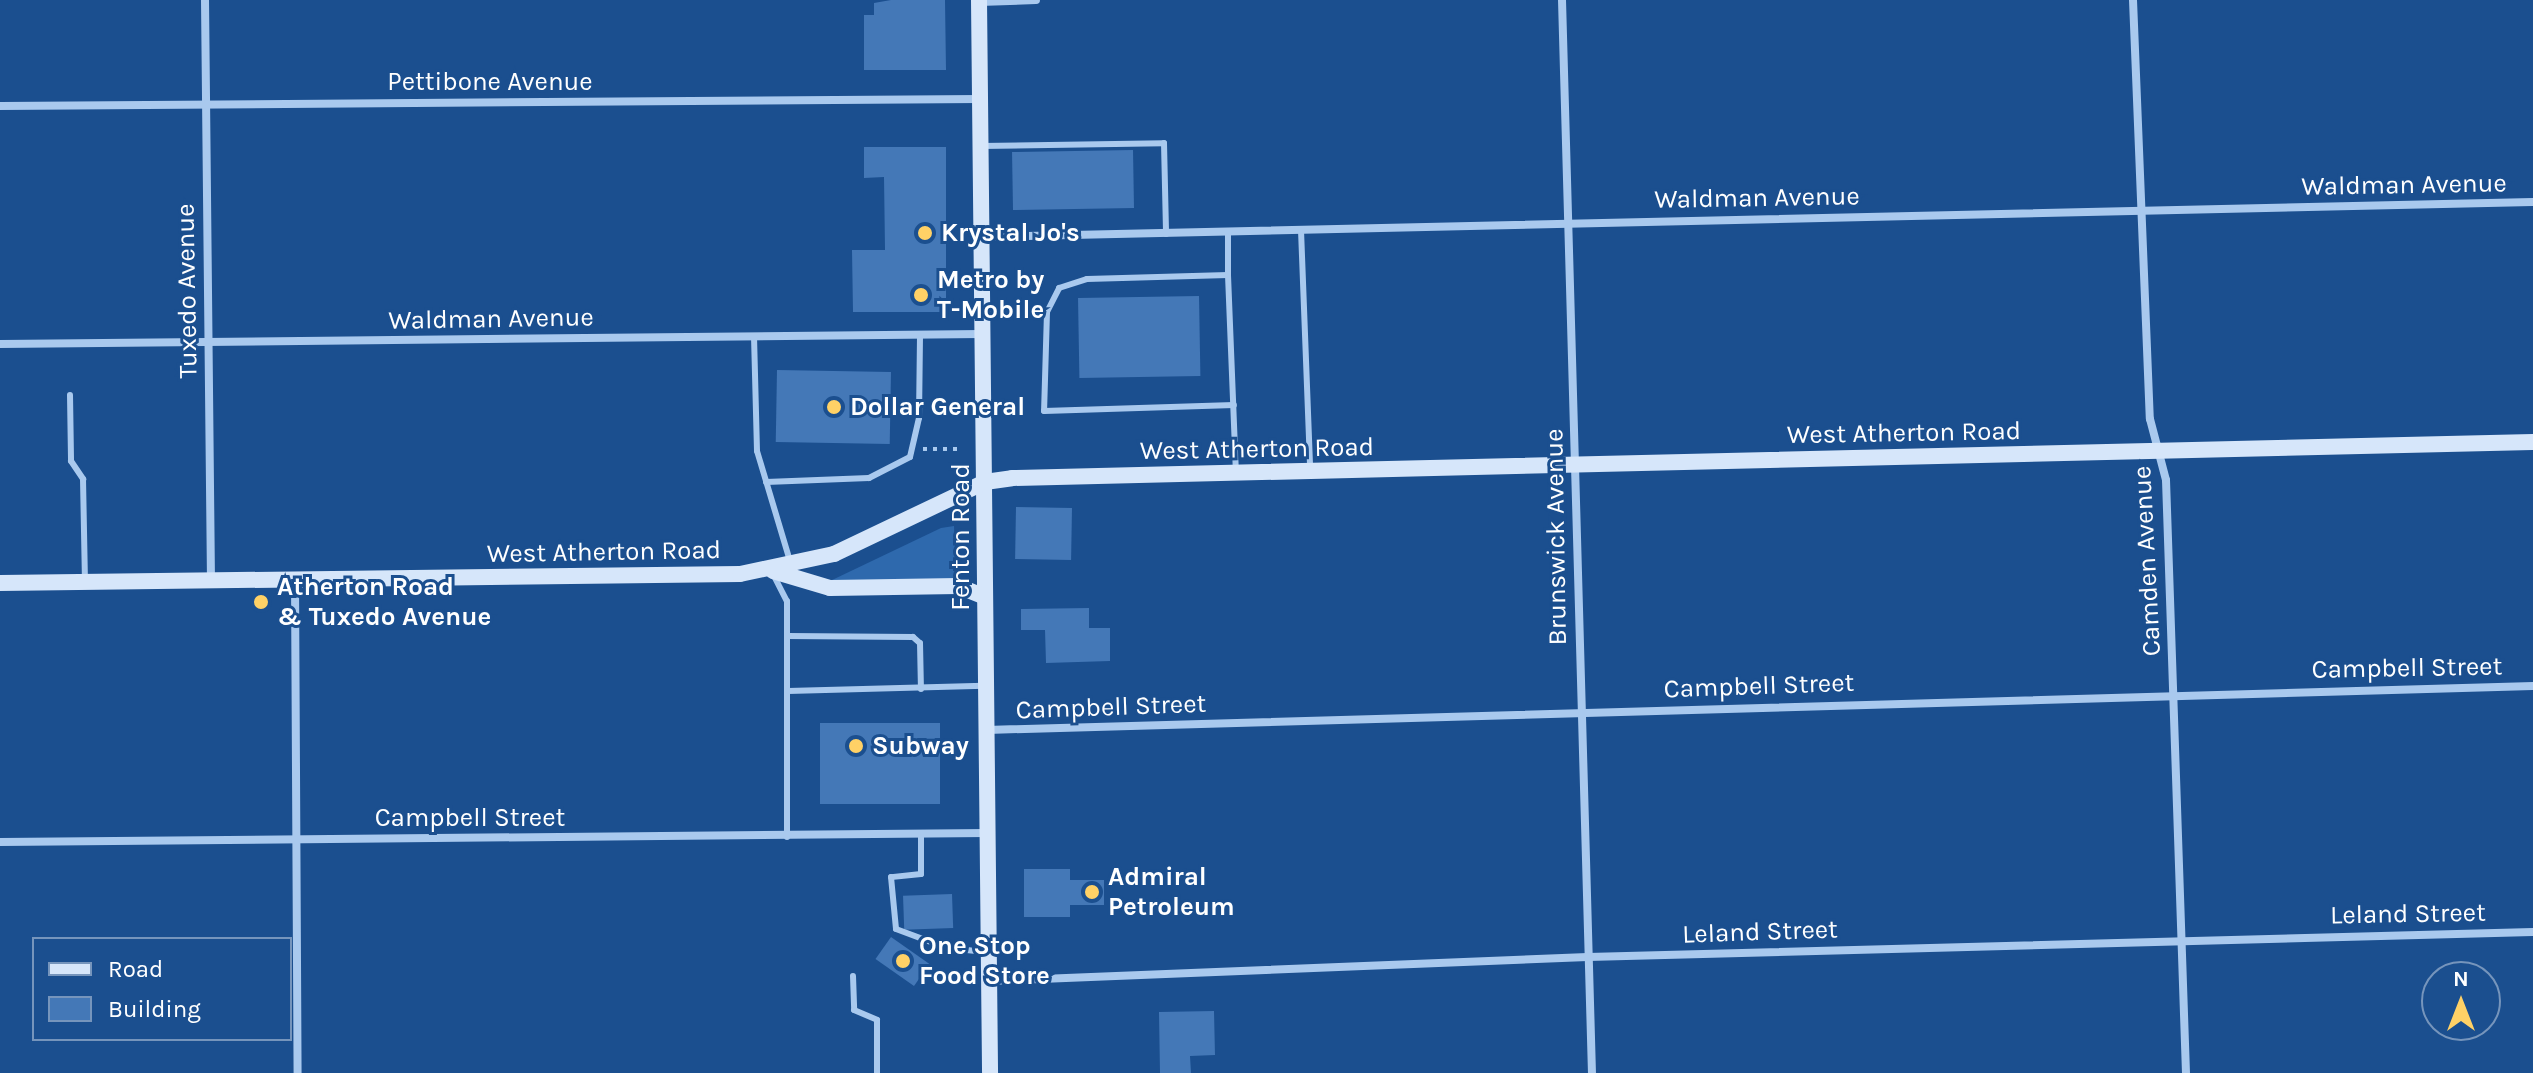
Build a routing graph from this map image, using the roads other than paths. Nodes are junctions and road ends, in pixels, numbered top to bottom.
1 (205, 0) edge
2 (1036, 0) edge
3 (1562, 0) edge
4 (2133, 0) edge
5 (979, 1) edge
6 (980, 99) junction
7 (206, 104) junction
8 (0, 106) edge
9 (981, 146) junction
10 (2533, 202) edge
11 (2143, 210) junction
12 (1568, 221) junction
13 (1301, 230) junction
14 (1228, 231) junction
15 (1166, 234) junction
16 (981, 237) junction
17 (1228, 275) junction
18 (1047, 312) junction
19 (982, 313) junction
20 (982, 334) junction
21 (920, 335) junction
22 (754, 336) junction
23 (208, 341) junction
24 (0, 344) edge
25 (70, 395) dead end
26 (1234, 405) junction
27 (2533, 442) edge
28 (2161, 451) junction
29 (1575, 466) junction
30 (1310, 471) junction
31 (1236, 473) junction
32 (766, 482) junction
33 (985, 482) junction
34 (791, 566) junction
35 (771, 570) junction
36 (295, 580) junction
37 (211, 581) junction
38 (85, 582) junction
39 (0, 583) edge
40 (985, 597) junction
41 (788, 636) junction
42 (986, 686) junction
43 (2533, 686) edge
44 (921, 689) junction
45 (788, 691) junction
46 (2173, 692) junction
47 (1580, 712) junction
48 (987, 730) junction
49 (988, 833) junction
50 (921, 834) junction
51 (787, 837) junction
52 (295, 838) junction
53 (0, 842) edge
54 (2533, 932) edge
55 (2182, 939) junction
56 (989, 952) junction
57 (1588, 957) junction
58 (853, 976) dead end
59 (989, 981) junction
60 (298, 1073) edge
61 (877, 1073) edge
62 (990, 1073) edge
63 (1592, 1073) edge
64 (2186, 1073) edge

1 - 7 street, Tuxedo Avenue
2 - 5 street
3 - 12 street, Brunswick Avenue
4 - 11 street, Camden Avenue
5 - 6 street, Fenton Road
6 - 7 street, Pettibone Avenue
6 - 9 street, Fenton Road
7 - 8 street, Pettibone Avenue
7 - 23 street, Tuxedo Avenue
9 - 15 lane
9 - 16 street, Fenton Road
10 - 11 street, Waldman Avenue
11 - 12 street, Waldman Avenue
11 - 28 street, Camden Avenue
12 - 13 street, Waldman Avenue
12 - 29 street, Brunswick Avenue
13 - 14 street, Waldman Avenue
13 - 30 lane
14 - 15 street, Waldman Avenue
14 - 17 lane
15 - 16 street, Waldman Avenue
16 - 19 street, Fenton Road
17 - 18 lane
17 - 26 lane
18 - 19 lane
18 - 26 lane
19 - 20 street, Fenton Road
20 - 21 street, Waldman Avenue
20 - 33 street, Fenton Road
21 - 22 street, Waldman Avenue
21 - 32 lane
22 - 23 street, Waldman Avenue
22 - 32 lane
23 - 24 street, Waldman Avenue
23 - 37 street, Tuxedo Avenue
25 - 38 lane
26 - 31 lane
27 - 28 street, West Atherton Road
28 - 29 street, West Atherton Road
28 - 46 street, Camden Avenue
29 - 30 street, West Atherton Road
29 - 47 street, Brunswick Avenue
30 - 31 street, West Atherton Road
31 - 33 street, West Atherton Road
32 - 34 lane
33 - 34 street, West Atherton Road
33 - 40 street, Fenton Road
34 - 35 street, West Atherton Road
35 - 36 street, West Atherton Road
35 - 40 street
35 - 41 lane
36 - 37 street, West Atherton Road
36 - 52 street
37 - 38 street, West Atherton Road
38 - 39 street, West Atherton Road
40 - 42 street, Fenton Road
41 - 44 lane
41 - 45 lane
42 - 44 lane
42 - 48 street, Fenton Road
43 - 46 street, Campbell Street
44 - 45 lane
45 - 51 lane
46 - 47 street, Campbell Street
46 - 55 street, Camden Avenue
47 - 48 street, Campbell Street
47 - 57 street, Brunswick Avenue
48 - 49 street, Fenton Road
49 - 50 street, Campbell Street
49 - 56 street, Fenton Road
50 - 51 street, Campbell Street
50 - 56 lane
51 - 52 street, Campbell Street
52 - 53 street, Campbell Street
52 - 60 street
54 - 55 street, Leland Street
55 - 57 street, Leland Street
55 - 64 street, Camden Avenue
56 - 59 street, Fenton Road
57 - 59 street, Leland Street
57 - 63 street, Brunswick Avenue
58 - 61 lane
59 - 62 street, Fenton Road

